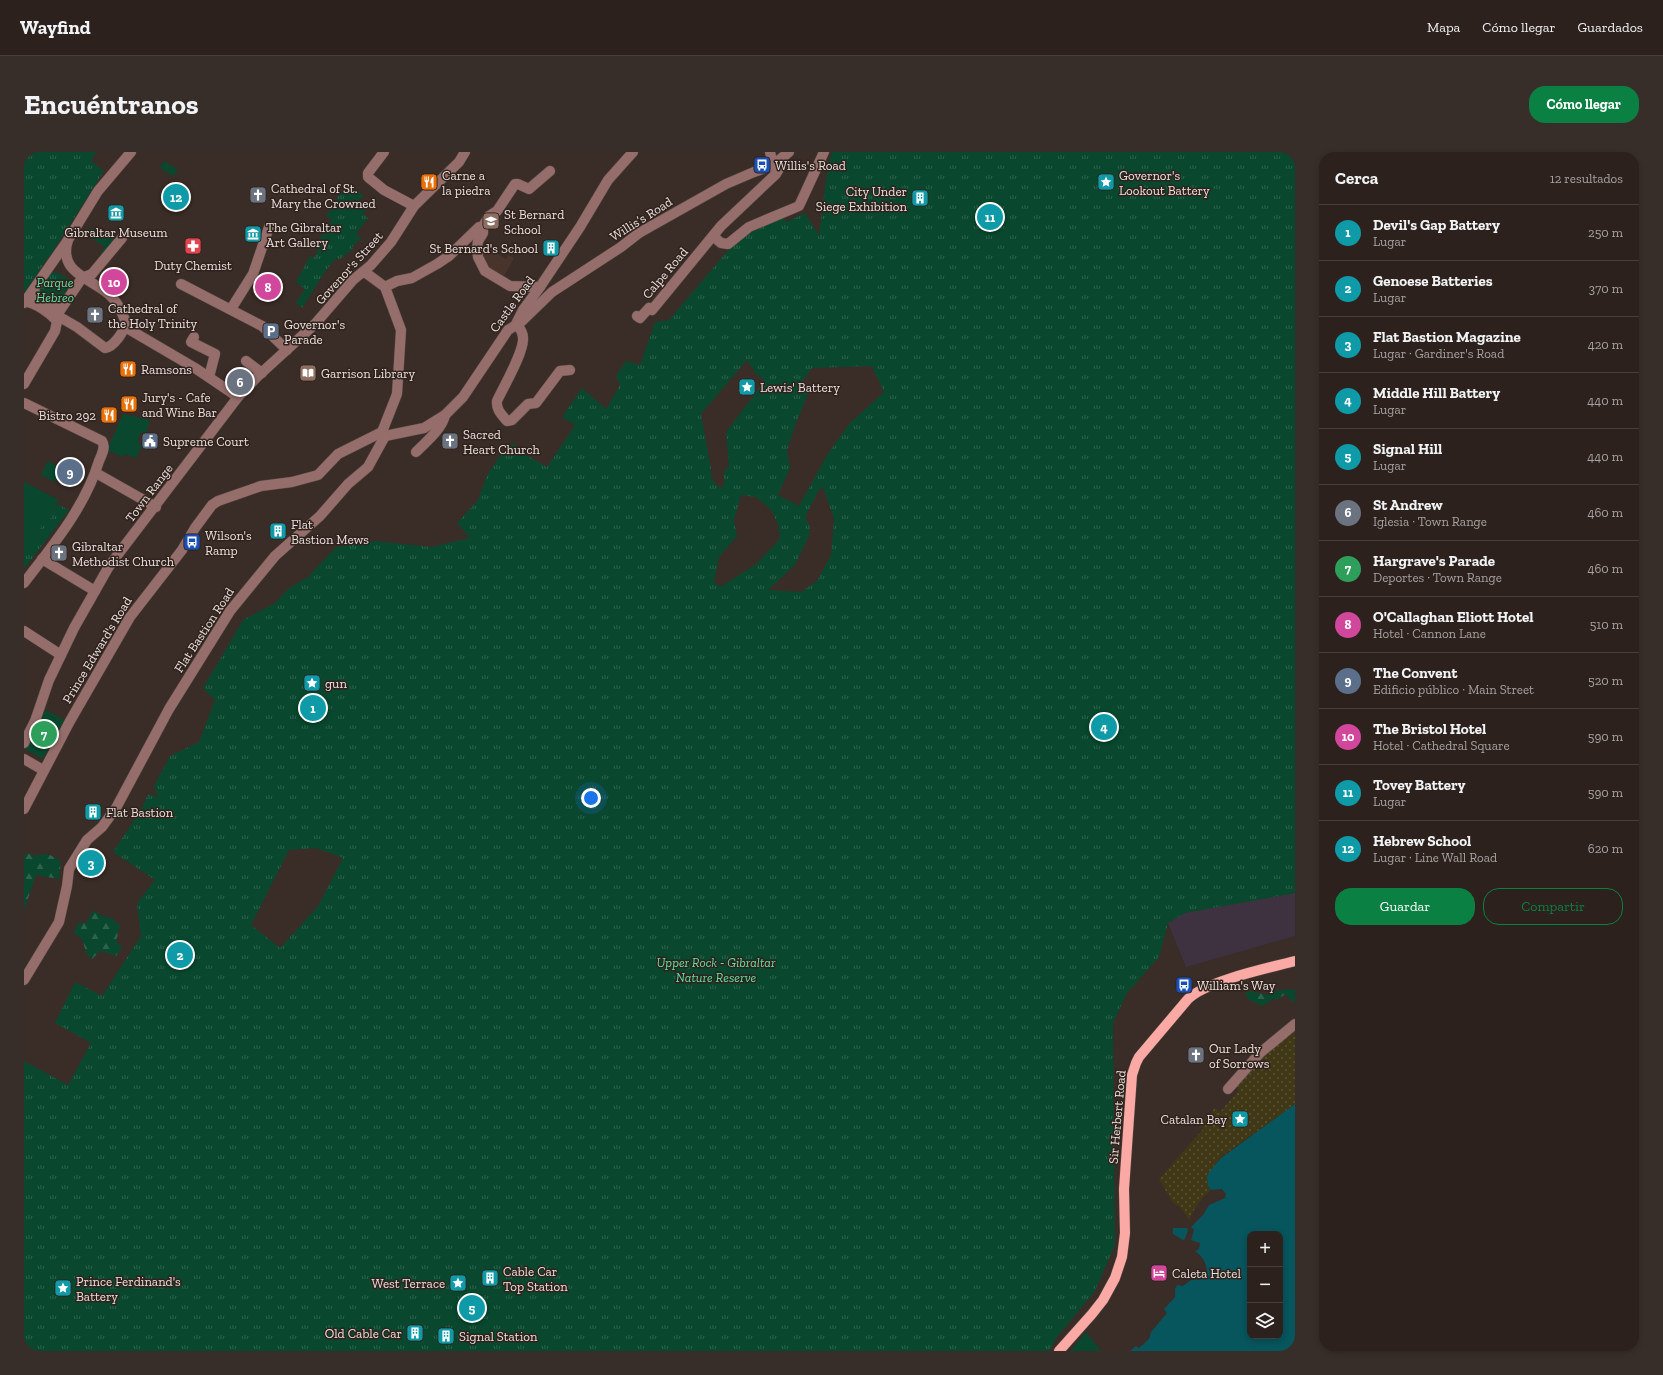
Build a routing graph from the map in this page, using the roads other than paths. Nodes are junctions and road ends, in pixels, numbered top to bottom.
1 (132, 152) edge
2 (384, 152) edge
3 (465, 152) edge
4 (633, 152) edge
5 (770, 152) edge
6 (789, 152) edge
7 (824, 152) edge
8 (775, 164) junction
9 (550, 171) dead end
10 (414, 206) junction
11 (483, 226) junction
12 (269, 227) dead end
13 (712, 236) junction
14 (122, 238) dead end
15 (68, 240) junction
16 (362, 273) junction
17 (82, 278) junction
18 (181, 284) dead end
19 (385, 286) junction
20 (540, 286) junction
21 (34, 290) junction
22 (24, 302) edge
23 (230, 309) junction
24 (58, 315) junction
25 (637, 316) dead end
26 (516, 324) junction
27 (125, 327) junction
28 (194, 337) dead end
29 (286, 350) junction
30 (246, 361) dead end
31 (570, 370) dead end
32 (260, 374) junction
33 (209, 377) junction
34 (24, 384) edge
35 (238, 397) junction
36 (24, 403) edge
37 (445, 415) junction
38 (382, 432) junction
39 (416, 452) dead end
40 (96, 473) junction
41 (156, 507) junction
42 (42, 559) junction
43 (24, 583) edge
44 (95, 591) junction
45 (24, 631) edge
46 (61, 655) junction
47 (24, 743) edge
48 (24, 759) edge
49 (43, 770) junction
50 (24, 809) edge
51 (1295, 961) edge
52 (24, 980) edge
53 (1295, 1024) edge
54 (1228, 1089) dead end
55 (1059, 1351) edge

1 - 15 street
2 - 10 street
3 - 10 street, Govenor's Street
4 - 20 street, Castle Road
5 - 8 street
6 - 8 street, Willis’s Road
7 - 13 street
8 - 13 street, Calpe Road
8 - 26 street, Willis’s Road
9 - 11 street
10 - 16 street, Govenor's Street
11 - 19 street
11 - 20 street
12 - 23 street
13 - 25 street, Calpe Road
14 - 17 street
15 - 17 street
15 - 21 street
16 - 19 street
16 - 29 street, Govenor's Street
17 - 24 street
17 - 27 street
18 - 23 street
19 - 38 street
20 - 26 street, Castle Road
21 - 22 street
21 - 24 street
22 - 24 street
23 - 29 street
24 - 27 street
24 - 34 street
26 - 31 street
26 - 37 street, Castle Road
27 - 33 street
28 - 33 street
29 - 32 street, Govenor's Street
30 - 32 street
32 - 35 street, Town Range
33 - 35 street
35 - 41 street, Town Range
36 - 40 street
37 - 38 street, Castle Road
37 - 39 street
38 - 49 street, Prince Edward's Road
38 - 52 street, Flat Bastion Road
40 - 41 street
40 - 42 street
41 - 44 street, Town Range
42 - 43 street
42 - 44 street
44 - 46 street, Town Range
45 - 46 street
46 - 47 street, Town Range
48 - 49 street
49 - 50 street, Prince Edward's Road
51 - 55 main road, Sir Herbert Road
53 - 54 street

